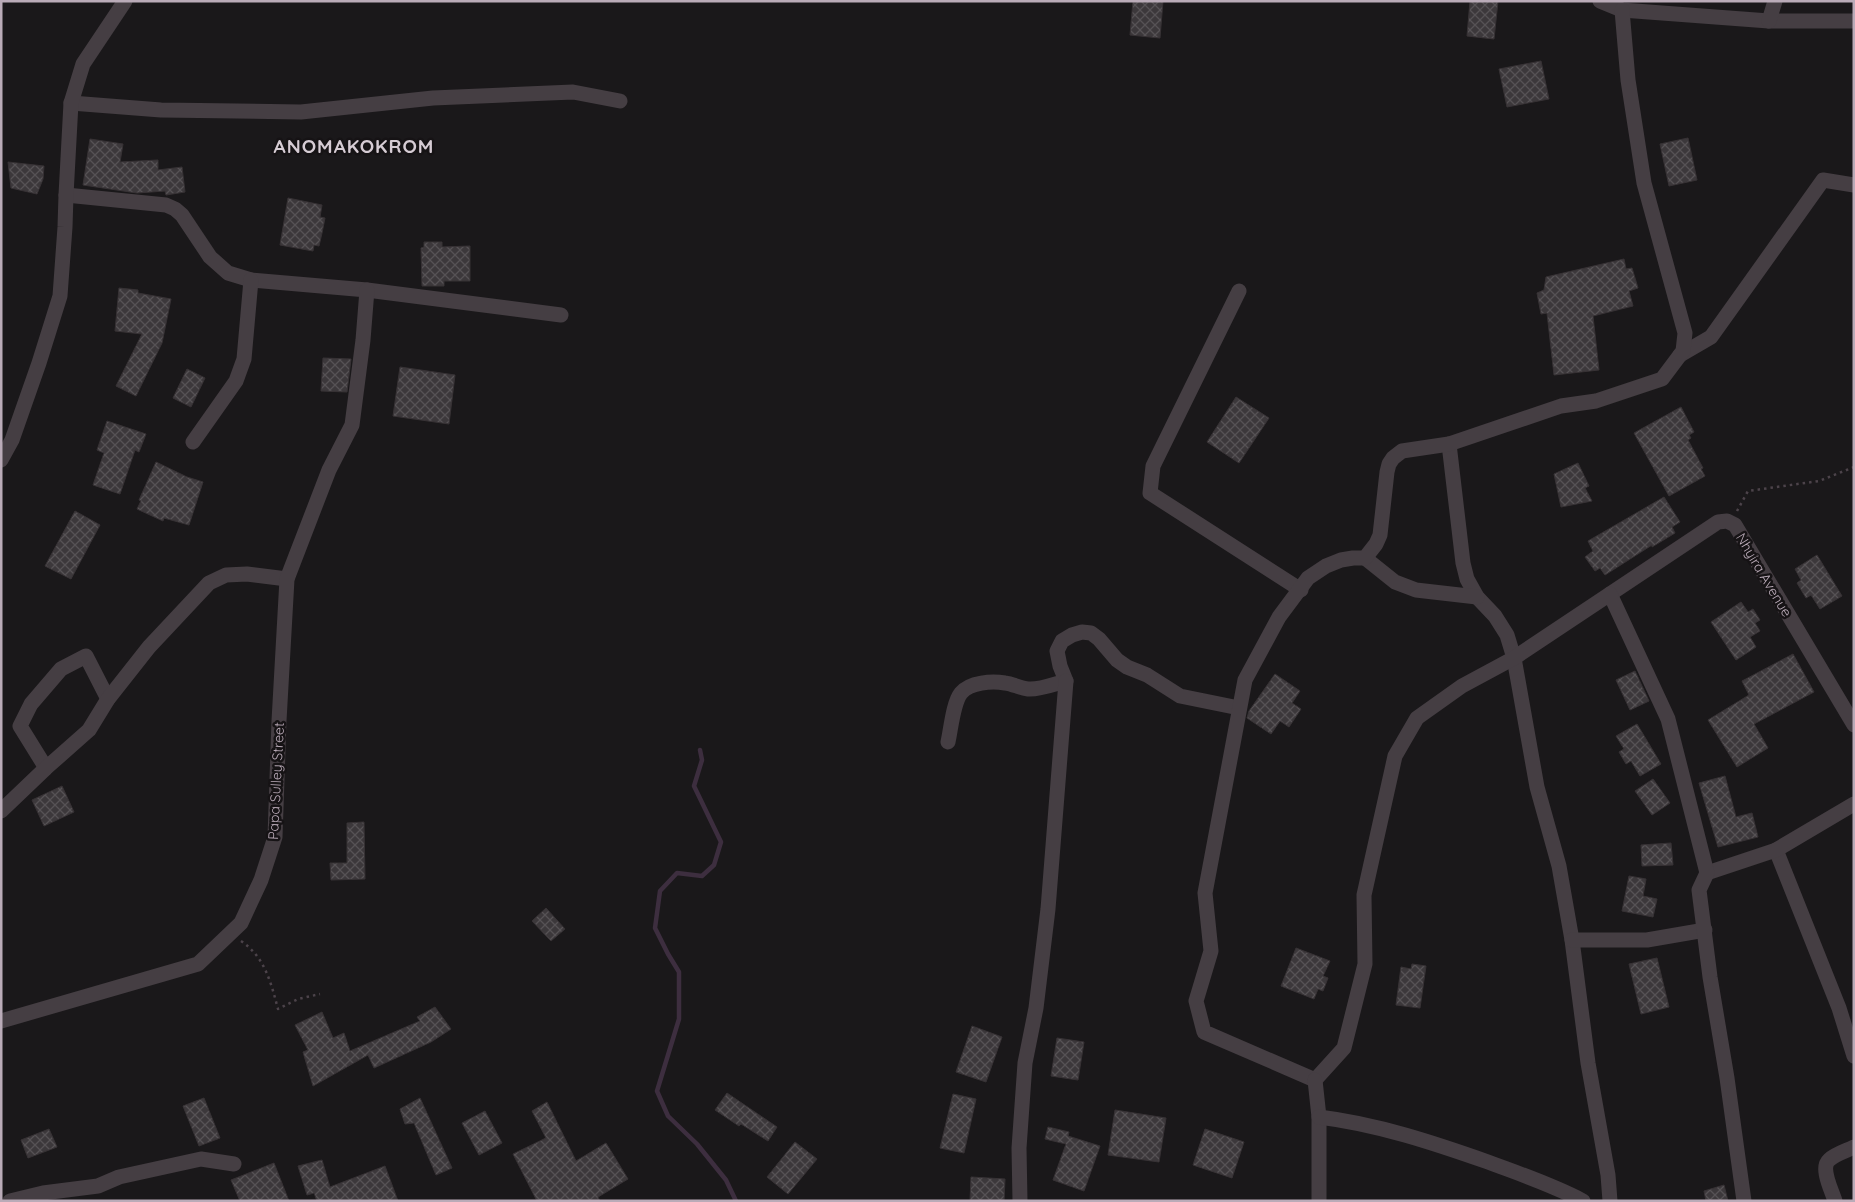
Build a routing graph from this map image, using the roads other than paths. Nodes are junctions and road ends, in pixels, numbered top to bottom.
1 (125, 1) edge
2 (1600, 1) edge
3 (1775, 1) edge
4 (1622, 10) junction
5 (1769, 21) junction
6 (1854, 21) edge
7 (620, 101) dead end
8 (71, 103) junction
9 (1854, 185) edge
10 (66, 195) junction
11 (251, 280) junction
12 (367, 290) junction
13 (1239, 291) dead end
14 (560, 315) dead end
15 (1680, 356) junction
16 (193, 442) dead end
17 (1449, 444) junction
18 (1, 460) edge
19 (1365, 558) junction
20 (288, 578) junction
21 (1301, 590) junction
22 (1610, 594) junction
23 (1477, 597) junction
24 (1514, 658) junction
25 (1066, 681) junction
26 (108, 699) junction
27 (1239, 708) junction
28 (1854, 726) edge
29 (948, 742) dead end
30 (46, 768) junction
31 (1854, 804) edge
32 (1, 811) edge
33 (1776, 850) junction
34 (1707, 873) junction
35 (1705, 930) junction
36 (1572, 940) junction
37 (1, 1022) edge
38 (1854, 1056) edge
39 (1315, 1080) junction
40 (1320, 1117) junction
41 (1854, 1147) edge
42 (234, 1164) dead end
43 (10, 1201) edge
44 (1020, 1201) edge
45 (1319, 1201) edge
46 (1584, 1201) edge
47 (1610, 1201) edge
48 (1744, 1201) edge
49 (1835, 1201) edge

1 - 8 street
2 - 4 street
3 - 5 street
4 - 5 street
4 - 15 street
5 - 6 street
7 - 8 street
8 - 10 street
9 - 15 street
10 - 11 street
10 - 18 street
11 - 12 street
11 - 16 street
12 - 14 street
12 - 20 street, Papa Sulley Street
13 - 21 street
15 - 17 street
17 - 19 street
17 - 23 street
19 - 21 street
19 - 23 street
20 - 26 street
20 - 37 street, Papa Sulley Street
21 - 27 street
22 - 24 street, Nhyira Avenue
22 - 28 street, Nhyira Avenue
22 - 34 street
23 - 24 street
24 - 36 street
24 - 39 street, Nhyira Avenue
25 - 27 street
25 - 29 street
25 - 44 street
26 - 30 street
26 - 30 street
27 - 39 street
30 - 32 street
31 - 33 street
33 - 34 street
33 - 38 street
34 - 35 street
35 - 36 street
35 - 48 street
36 - 47 street
39 - 40 street
40 - 45 street
40 - 46 street
41 - 49 street
42 - 43 street

